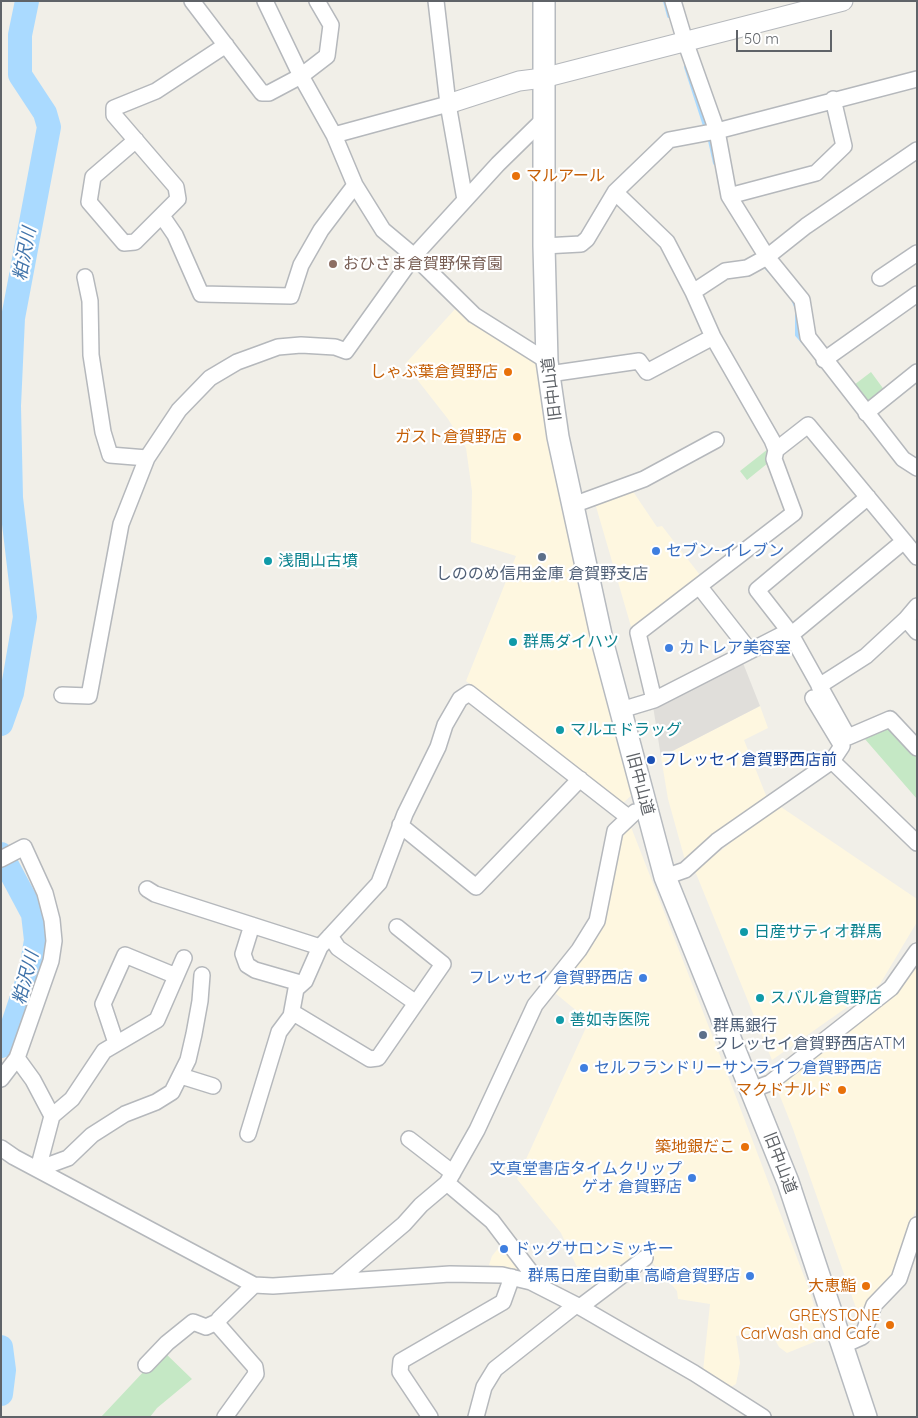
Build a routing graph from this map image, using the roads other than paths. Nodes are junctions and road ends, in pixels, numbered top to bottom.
1 (192, 1) edge
2 (265, 1) edge
3 (317, 1) edge
4 (436, 1) edge
5 (544, 1) edge
6 (673, 1) edge
7 (844, 1) edge
8 (685, 41) junction
9 (226, 45) junction
10 (301, 76) junction
11 (543, 78) junction
12 (917, 79) edge
13 (832, 99) junction
14 (448, 104) junction
15 (545, 118) junction
16 (717, 131) junction
17 (334, 135) junction
18 (136, 140) junction
19 (917, 150) edge
20 (355, 185) junction
21 (615, 192) junction
22 (729, 196) junction
23 (465, 200) junction
24 (162, 216) junction
25 (544, 246) junction
26 (917, 252) edge
27 (414, 256) junction
28 (767, 257) junction
29 (85, 277) dead end
30 (880, 278) dead end
31 (693, 292) junction
32 (917, 294) edge
33 (713, 337) junction
34 (824, 360) junction
35 (548, 367) junction
36 (917, 372) edge
37 (866, 413) junction
38 (716, 440) dead end
39 (776, 450) junction
40 (147, 458) junction
41 (917, 468) edge
42 (868, 498) junction
43 (573, 504) junction
44 (904, 541) junction
45 (917, 557) edge
46 (699, 586) junction
47 (917, 606) edge
48 (906, 619) junction
49 (791, 632) junction
50 (917, 632) edge
51 (750, 651) junction
52 (816, 692) junction
53 (62, 695) dead end
54 (654, 700) junction
55 (620, 710) junction
56 (917, 748) edge
57 (832, 761) junction
58 (580, 779) junction
59 (636, 811) junction
60 (400, 826) junction
61 (917, 843) edge
62 (1, 859) edge
63 (665, 877) junction
64 (147, 889) dead end
65 (252, 925) junction
66 (397, 927) dead end
67 (325, 942) junction
68 (917, 951) edge
69 (184, 958) dead end
70 (202, 975) dead end
71 (176, 976) junction
72 (300, 983) junction
73 (416, 1003) junction
74 (292, 1012) junction
75 (116, 1043) junction
76 (18, 1058) junction
77 (181, 1076) junction
78 (1, 1079) edge
79 (213, 1086) dead end
80 (751, 1090) junction
81 (52, 1116) junction
82 (248, 1134) dead end
83 (409, 1139) dead end
84 (1, 1148) edge
85 (7, 1162) edge
86 (38, 1169) junction
87 (450, 1178) junction
88 (917, 1225) edge
89 (645, 1258) dead end
90 (512, 1277) junction
91 (338, 1280) junction
92 (532, 1282) junction
93 (254, 1285) junction
94 (578, 1306) junction
95 (219, 1321) junction
96 (844, 1345) junction
97 (146, 1365) dead end
98 (225, 1417) edge
99 (430, 1417) edge
100 (476, 1417) edge
101 (763, 1417) edge
102 (866, 1417) edge

1 - 9 street
2 - 10 street
3 - 10 street
4 - 14 street
5 - 11 main road, 旧中山道
6 - 8 street
7 - 8 street
8 - 11 street
8 - 16 street
9 - 10 street
9 - 18 street
10 - 17 street
11 - 14 street
11 - 15 main road, 旧中山道
12 - 13 street
13 - 16 street
13 - 22 street
14 - 17 street
14 - 23 street
15 - 23 street
15 - 25 main road, 旧中山道
16 - 21 street
16 - 22 street
17 - 20 street
18 - 24 street
18 - 24 street
19 - 28 street
20 - 24 street
20 - 27 street
21 - 25 street
21 - 31 street
22 - 28 street
23 - 27 street
25 - 35 main road, 旧中山道
26 - 30 street
27 - 35 street
27 - 40 street
28 - 31 street
28 - 34 street
29 - 40 street
31 - 33 street
32 - 34 street
33 - 35 street
33 - 39 street
34 - 37 street
35 - 43 main road, 旧中山道
36 - 37 street
37 - 41 street
38 - 43 street
39 - 42 street
39 - 46 street
40 - 53 street
42 - 44 street
42 - 49 street
43 - 55 main road, 旧中山道
44 - 45 street
44 - 49 street
46 - 51 street
46 - 54 street
47 - 48 street
48 - 50 street
48 - 52 street
49 - 51 street
49 - 52 street
51 - 54 street
52 - 56 street
52 - 57 street
54 - 55 street
55 - 59 main road, 旧中山道
57 - 61 street
57 - 63 street
58 - 59 street
58 - 60 street
58 - 60 street
59 - 63 main road, 旧中山道
59 - 87 street
60 - 67 street
62 - 76 street
63 - 80 main road, 旧中山道
64 - 65 street
65 - 67 street
65 - 72 street
66 - 73 street
67 - 72 street
67 - 73 street
68 - 80 street
69 - 71 street
70 - 77 street
71 - 75 street
71 - 75 street
72 - 74 street
73 - 74 street
74 - 82 street
75 - 81 street
76 - 78 street
76 - 81 street
77 - 79 street
77 - 86 street
80 - 96 main road, 旧中山道
81 - 86 street
83 - 87 street
84 - 85 street
85 - 86 street
86 - 93 street
87 - 91 street
87 - 92 street
88 - 96 street
89 - 94 street
90 - 91 street
90 - 92 street
90 - 99 street
91 - 93 street
92 - 94 street
93 - 95 street
94 - 100 street
94 - 101 street
95 - 97 street
95 - 98 street
96 - 102 main road, 旧中山道

